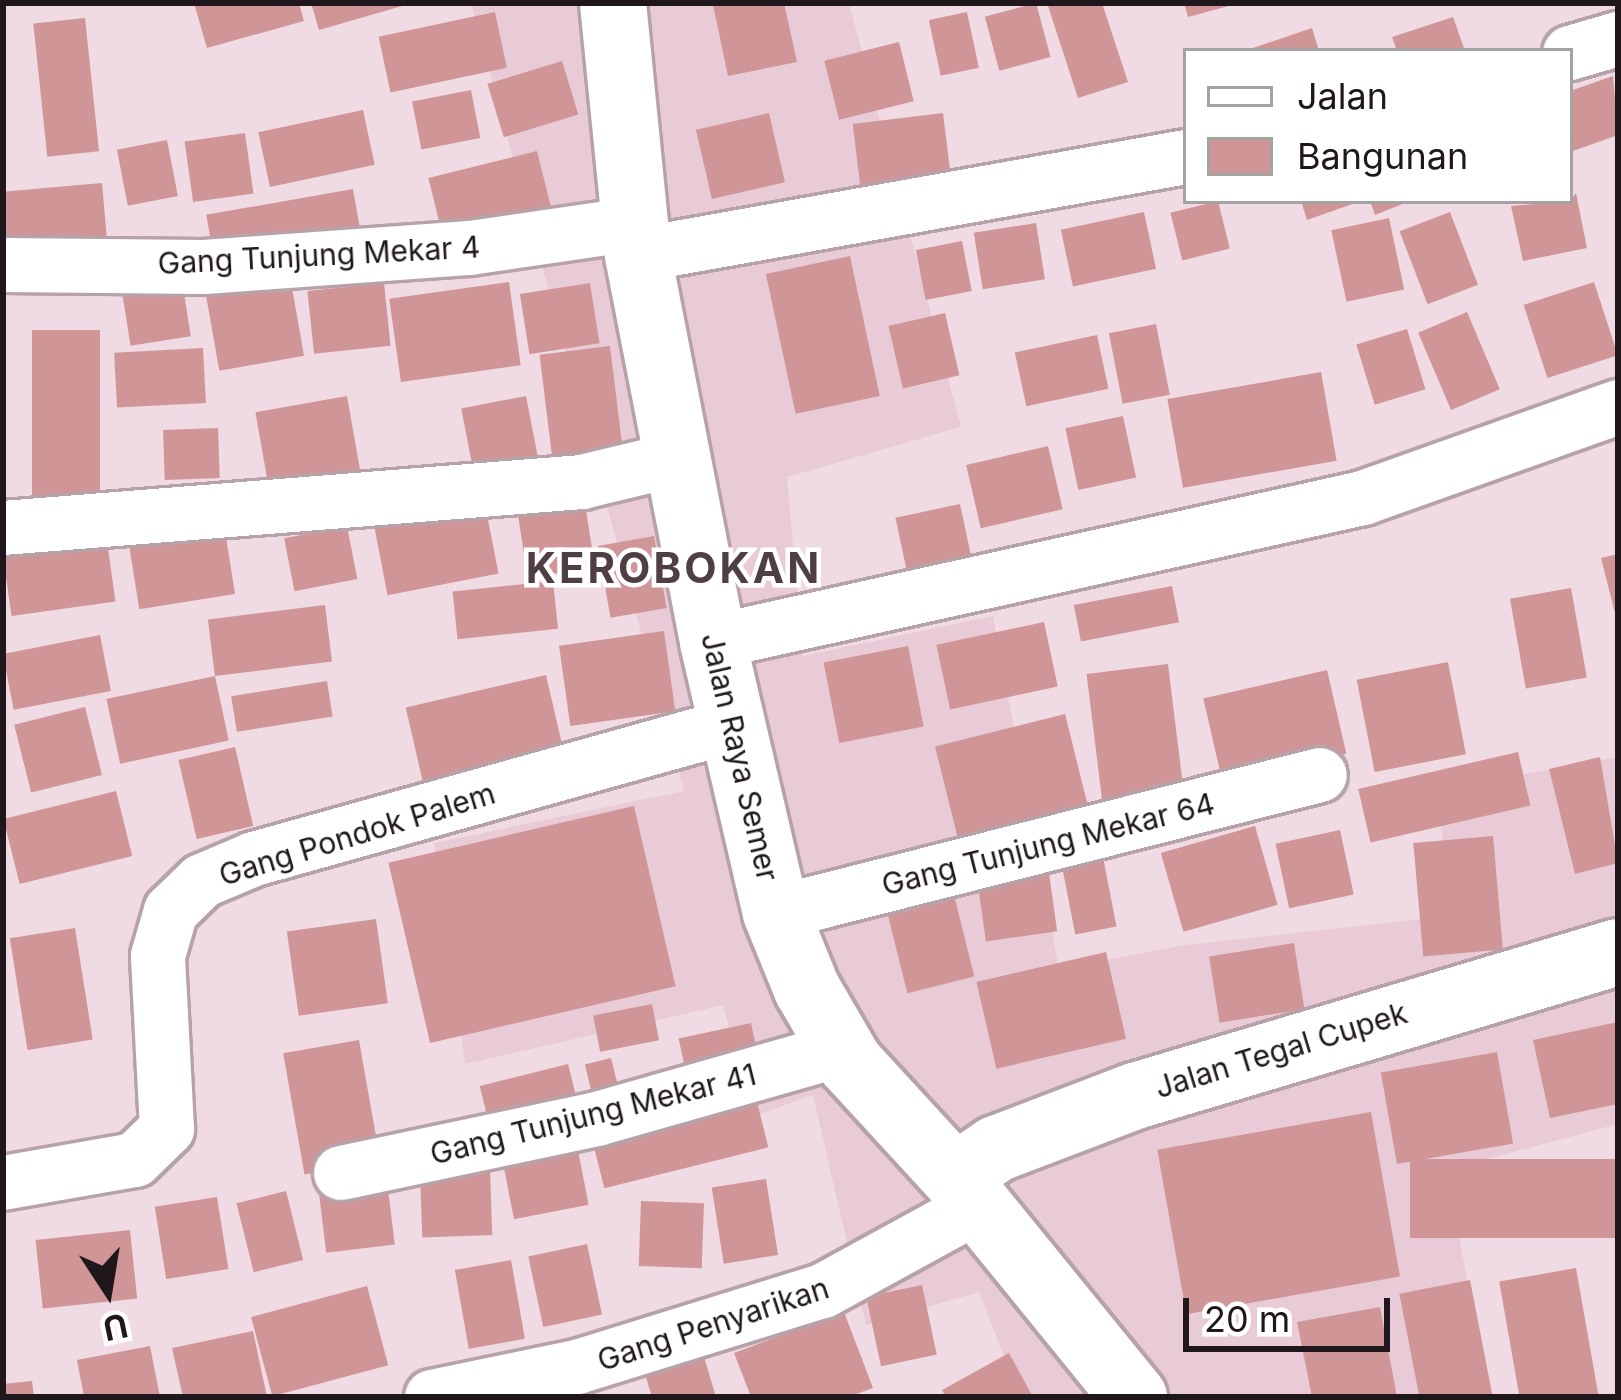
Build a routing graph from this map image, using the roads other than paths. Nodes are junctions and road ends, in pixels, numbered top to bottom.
1 (613, 3) edge
2 (1618, 39) edge
3 (1573, 52) edge
4 (1183, 157) edge
5 (636, 240) junction
6 (3, 265) edge
7 (1618, 407) edge
8 (678, 459) junction
9 (3, 528) edge
10 (713, 642) junction
11 (731, 726) junction
12 (1320, 775) dead end
13 (776, 913) junction
14 (1618, 952) edge
15 (843, 1049) junction
16 (341, 1173) dead end
17 (3, 1183) edge
18 (967, 1191) junction
19 (432, 1397) edge
20 (1134, 1397) edge

1 - 5 street, Jalan Raya Semer
2 - 3 street
4 - 5 street, Gang Tunjung Mekar 4
5 - 6 street, Gang Tunjung Mekar 4
5 - 8 street, Jalan Raya Semer
7 - 10 street
8 - 9 street
8 - 10 street, Jalan Raya Semer
10 - 11 street, Jalan Raya Semer
11 - 13 street, Jalan Raya Semer
11 - 17 street, Gang Pondok Palem
12 - 13 street, Gang Tunjung Mekar 64
13 - 15 street, Jalan Raya Semer
14 - 18 street, Jalan Tegal Cupek
15 - 16 street, Gang Tunjung Mekar 41
15 - 18 street, Jalan Raya Semer
18 - 19 street, Gang Penyarikan
18 - 20 street, Jalan Raya Semer

